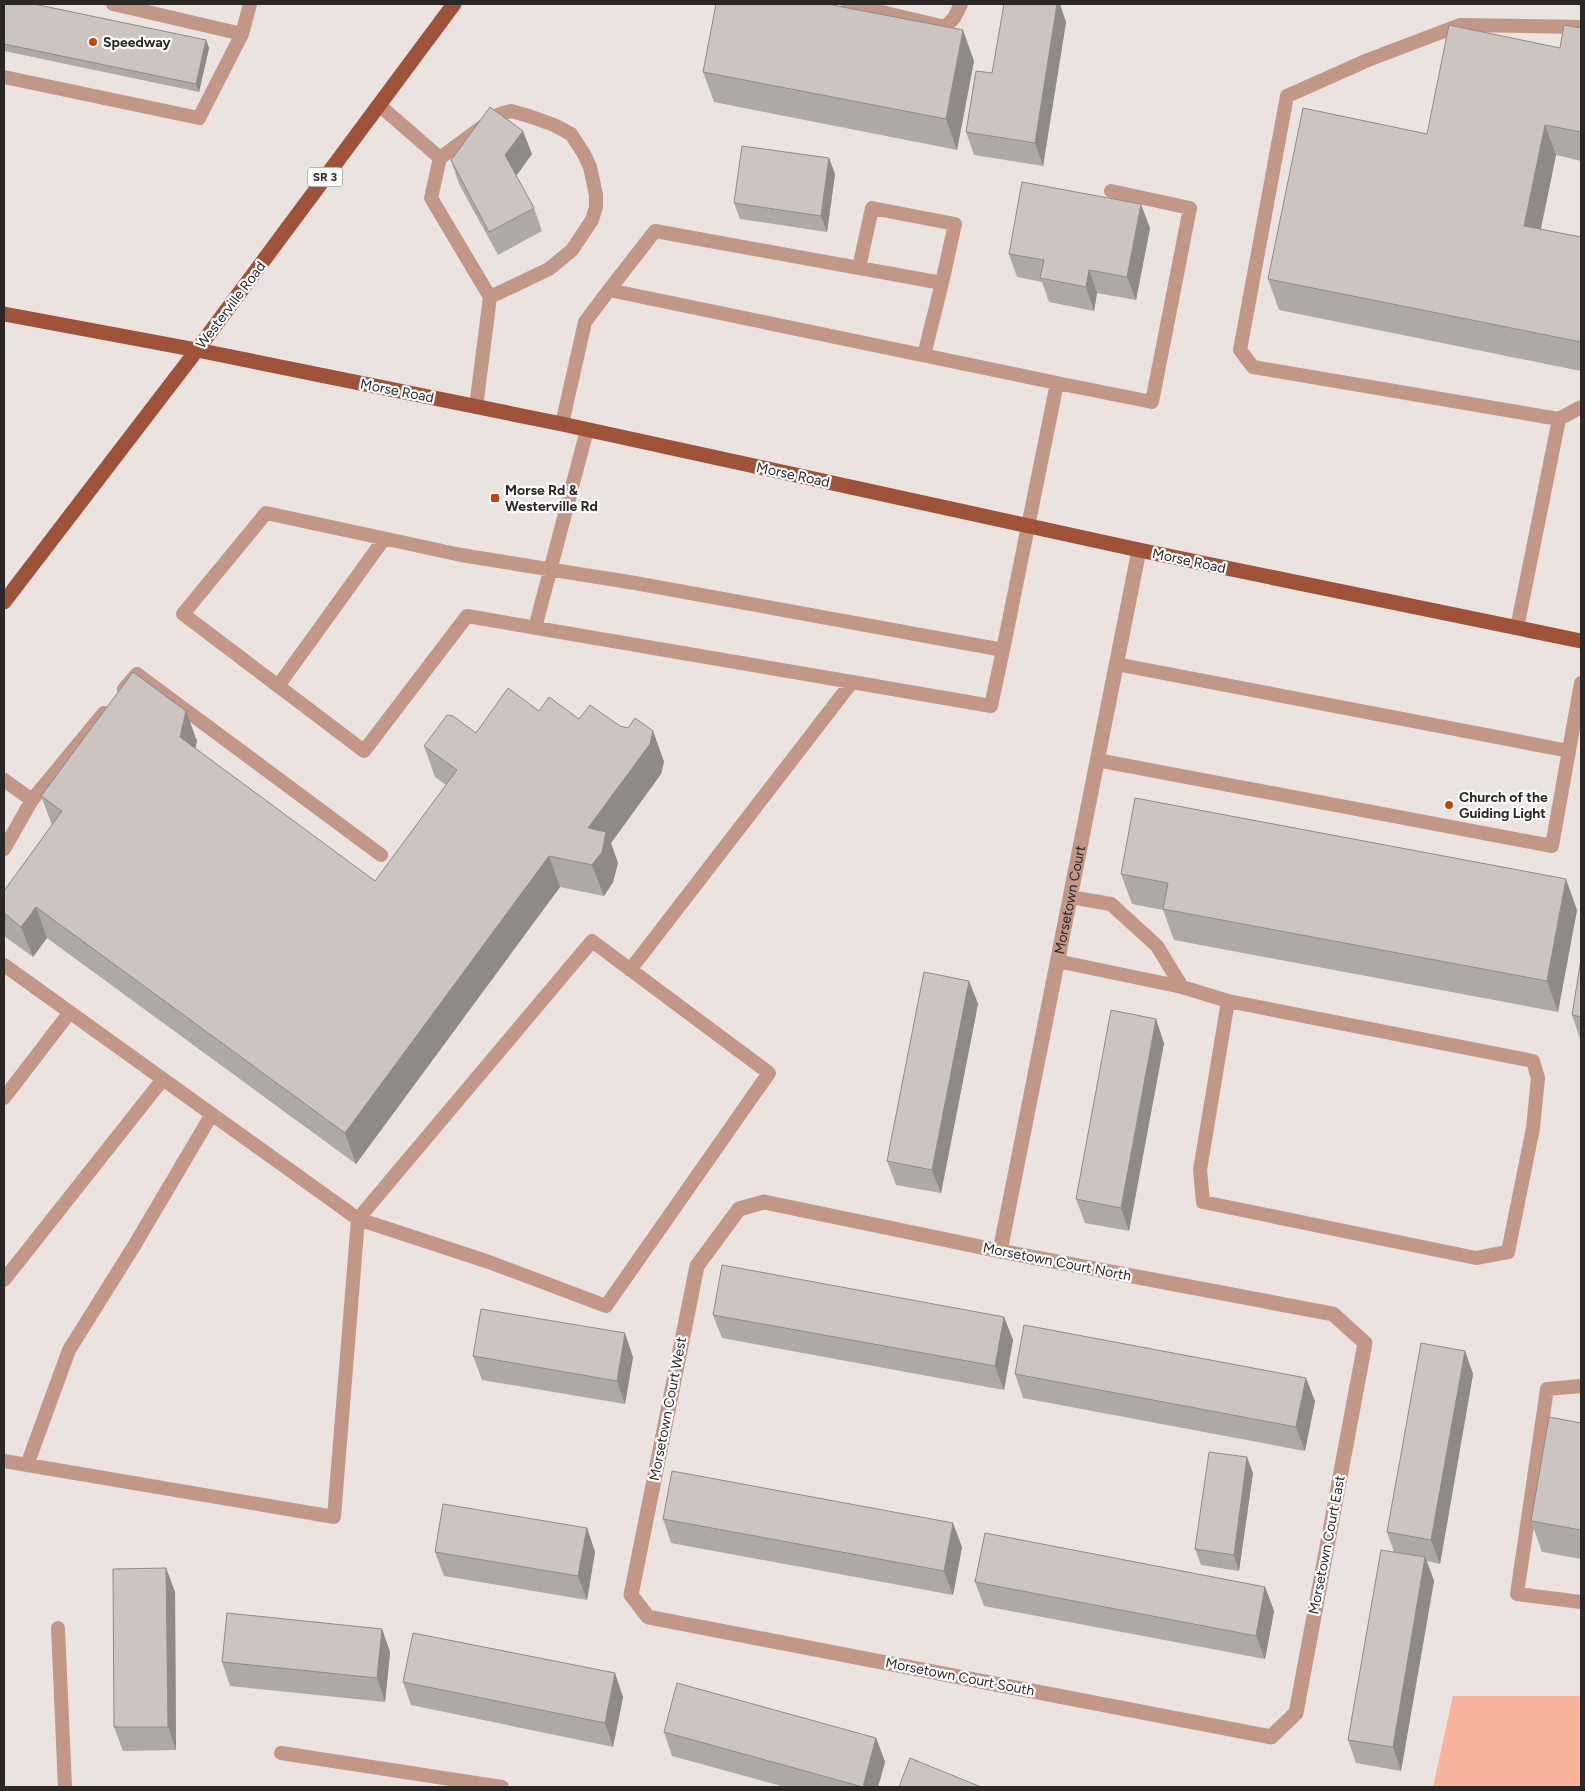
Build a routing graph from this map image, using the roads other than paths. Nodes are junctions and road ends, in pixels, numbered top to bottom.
1 (113, 4) edge
2 (250, 4) edge
3 (454, 4) edge
4 (848, 4) edge
5 (961, 4) edge
6 (1581, 27) edge
7 (242, 34) junction
8 (4, 77) edge
9 (379, 105) junction
10 (440, 158) junction
11 (1111, 191) dead end
12 (859, 268) junction
13 (942, 283) junction
14 (609, 290) junction
15 (490, 297) junction
16 (4, 314) edge
17 (197, 350) junction
18 (924, 355) junction
19 (1057, 383) junction
20 (1581, 406) edge
21 (476, 407) junction
22 (1559, 419) junction
23 (562, 424) junction
24 (587, 430) junction
25 (1028, 526) junction
26 (384, 539) junction
27 (1139, 550) junction
28 (550, 569) junction
29 (4, 602) edge
30 (534, 628) junction
31 (1517, 628) junction
32 (1581, 641) edge
33 (1004, 650) junction
34 (1116, 664) junction
35 (852, 682) junction
36 (1581, 683) edge
37 (278, 686) junction
38 (1569, 751) junction
39 (1097, 760) junction
40 (4, 780) edge
41 (32, 800) junction
42 (4, 849) edge
43 (381, 855) dead end
44 (1070, 897) junction
45 (1057, 961) junction
46 (4, 965) edge
47 (630, 970) junction
48 (1182, 988) junction
49 (1228, 1001) junction
50 (70, 1012) junction
51 (163, 1079) junction
52 (4, 1098) edge
53 (212, 1114) junction
54 (739, 1209) joint
55 (358, 1219) junction
56 (1000, 1251) junction
57 (4, 1280) edge
58 (1365, 1343) joint
59 (1581, 1386) edge
60 (4, 1461) edge
61 (27, 1465) junction
62 (1581, 1602) edge
63 (648, 1617) joint
64 (58, 1628) dead end
65 (1271, 1737) joint
66 (281, 1753) dead end
67 (65, 1787) edge
68 (498, 1787) edge

1 - 7 lane
2 - 7 lane
3 - 9 main road, Westerville Road / SR 3
4 - 5 lane
6 - 22 lane
7 - 8 lane
9 - 10 lane
9 - 17 main road, Westerville Road / SR 3
10 - 15 lane
10 - 15 lane
11 - 19 lane
12 - 13 lane
12 - 13 lane
12 - 14 lane
13 - 18 lane
14 - 18 lane
14 - 23 lane
15 - 21 lane
16 - 17 main road, Morse Road
17 - 21 main road, Morse Road
17 - 29 main road, Westerville Road / SR 3
18 - 19 lane
19 - 25 lane
20 - 22 lane
21 - 23 main road, Morse Road
22 - 31 lane
23 - 24 main road, Morse Road
24 - 25 main road, Morse Road
24 - 28 lane
25 - 27 main road, Morse Road
25 - 33 lane
26 - 28 lane
26 - 37 lane
26 - 37 lane
27 - 31 main road, Morse Road
27 - 34 street, Morsetown Court
28 - 30 lane
28 - 33 lane
30 - 35 lane
30 - 37 lane
31 - 32 main road, Morse Road
33 - 35 lane
34 - 38 lane
34 - 39 street, Morsetown Court
35 - 47 lane
36 - 38 lane
38 - 39 lane
39 - 44 street, Morsetown Court
40 - 41 lane
41 - 42 lane
41 - 43 lane
44 - 45 street, Morsetown Court
44 - 48 lane
45 - 48 lane
45 - 56 street, Morsetown Court
46 - 50 lane
47 - 55 lane
47 - 55 lane
48 - 49 lane
49 - 49 lane
50 - 51 lane
50 - 52 lane
51 - 53 lane
51 - 57 lane
53 - 55 lane
53 - 61 lane
54 - 56 street, Morsetown Court North
54 - 63 street, Morsetown Court West
55 - 61 lane
56 - 58 street, Morsetown Court North
58 - 65 street, Morsetown Court East
59 - 62 lane
60 - 61 lane
63 - 65 street, Morsetown Court South
64 - 67 lane
66 - 68 lane

